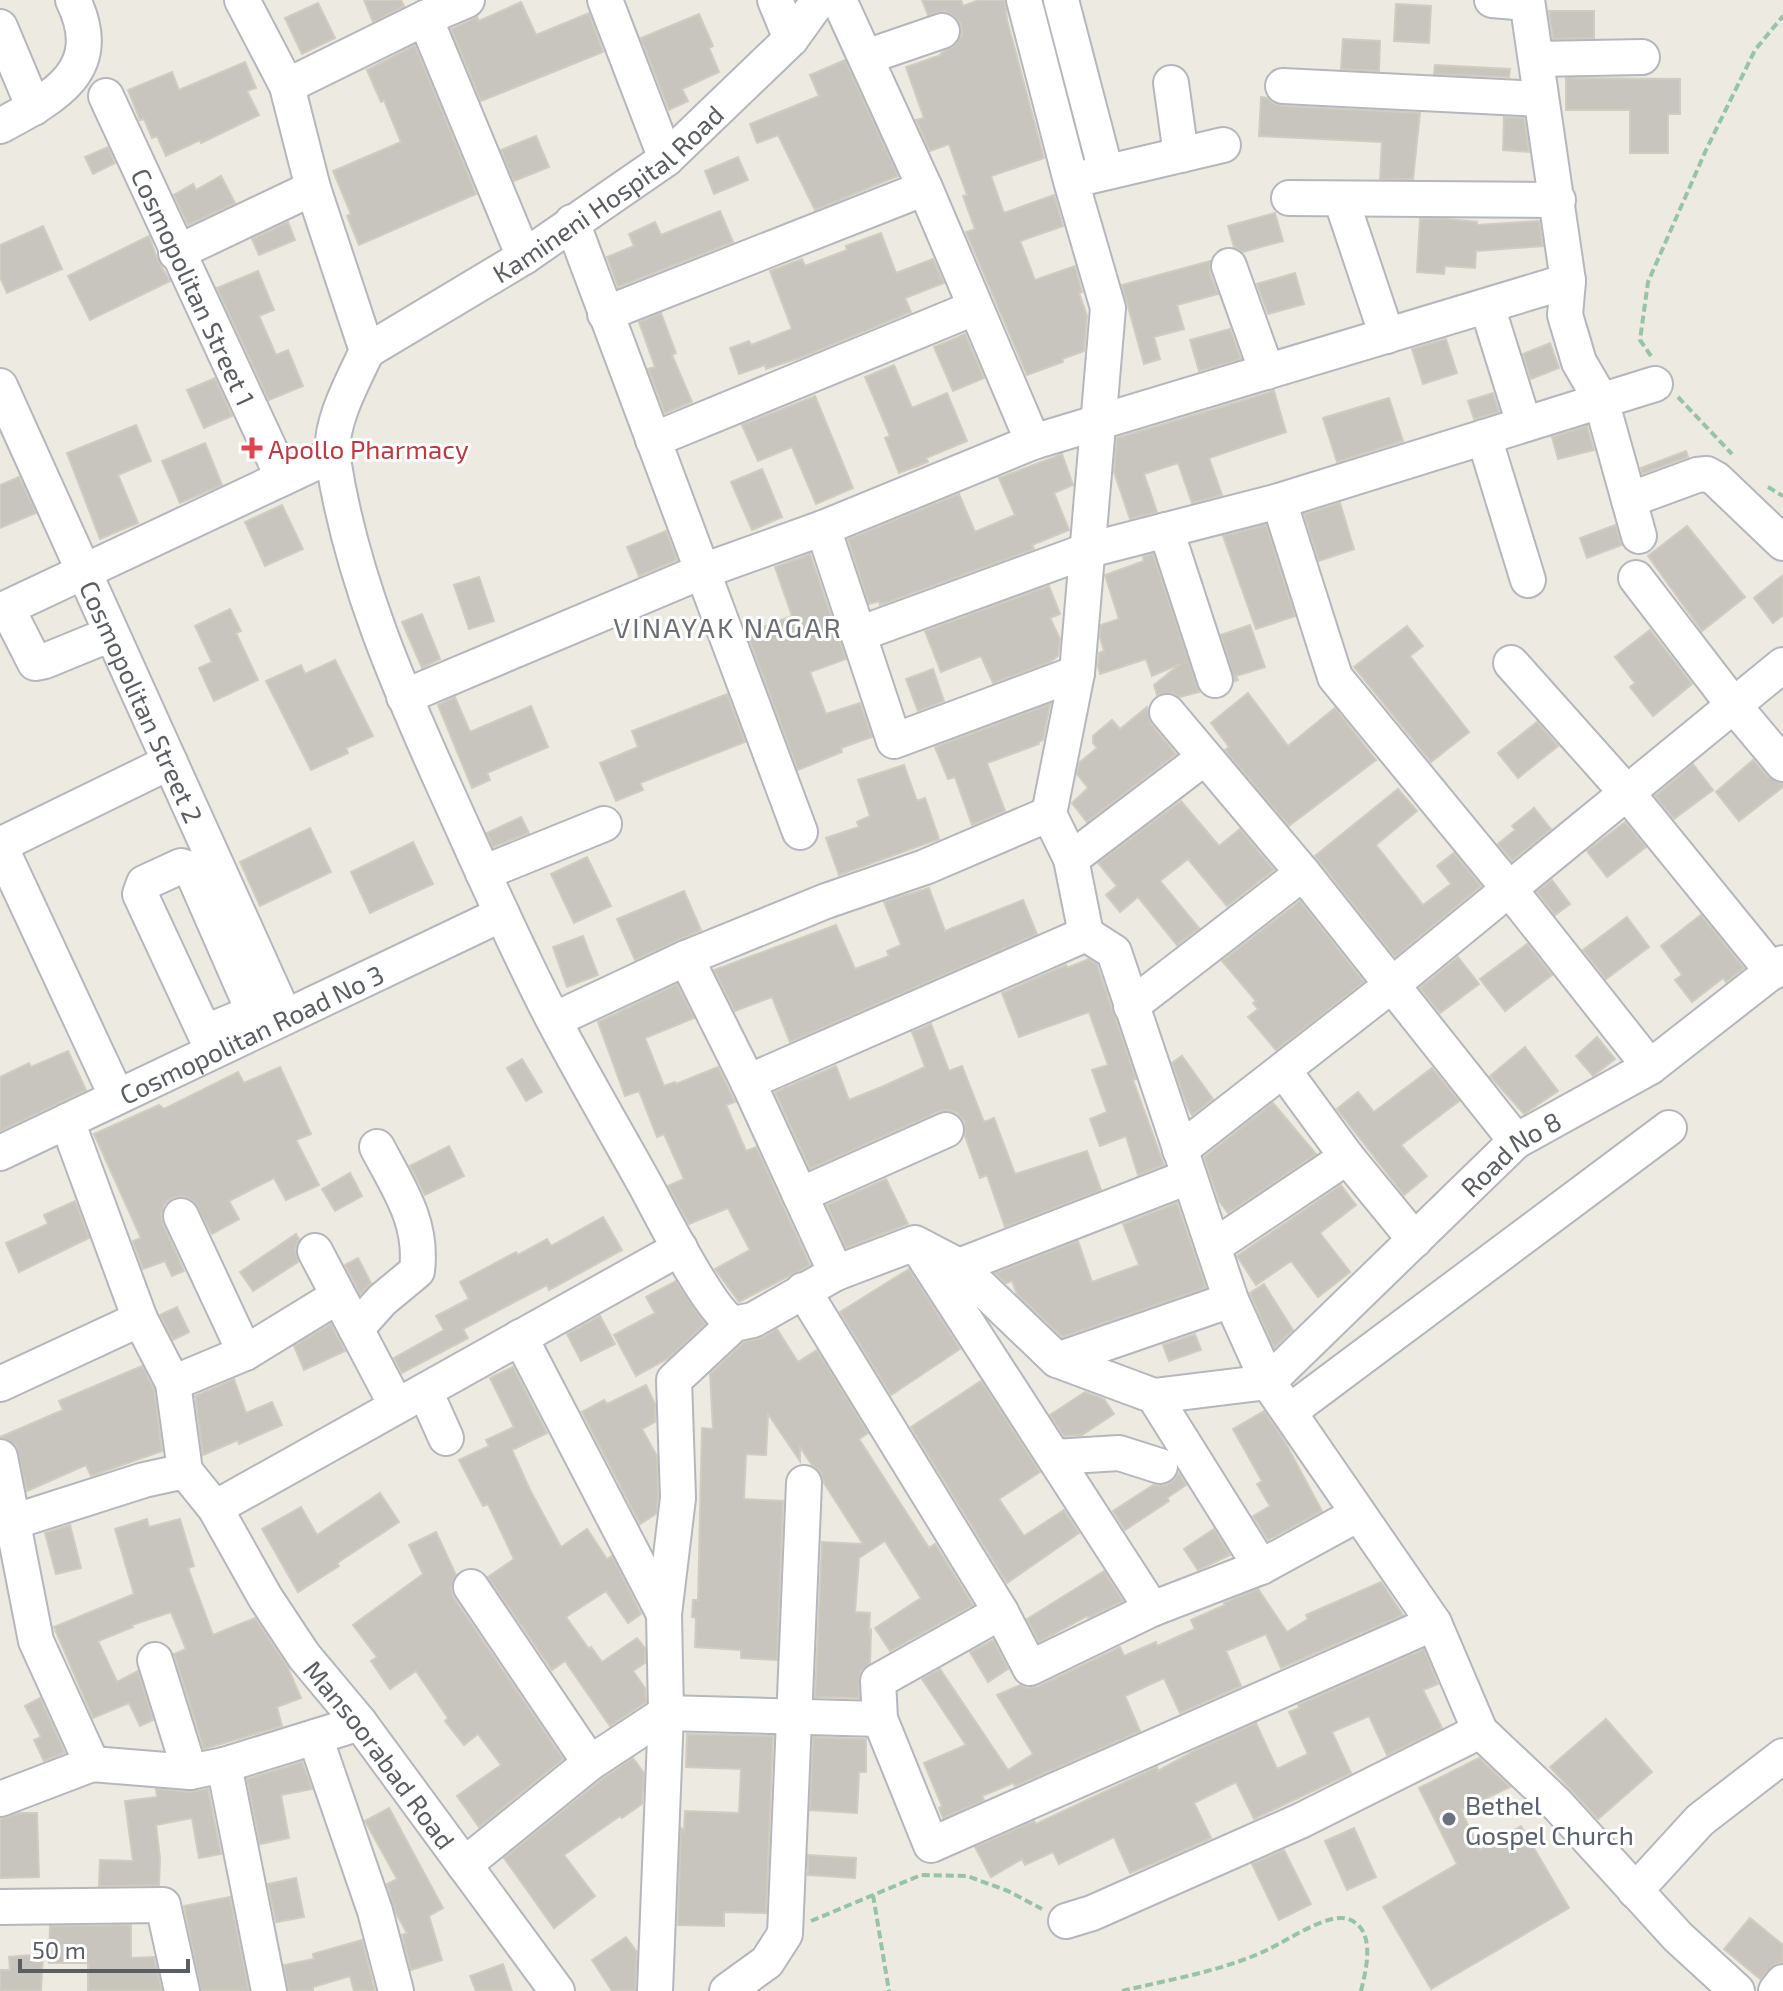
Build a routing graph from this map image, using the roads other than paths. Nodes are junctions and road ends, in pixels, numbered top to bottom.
1 (73, 0) edge
2 (242, 0) edge
3 (467, 0) edge
4 (605, 0) edge
5 (775, 0) edge
6 (819, 0) edge
7 (839, 0) edge
8 (1024, 0) edge
9 (1061, 0) edge
10 (1492, 0) edge
11 (1527, 1) edge
12 (425, 18) junction
13 (0, 27) edge
14 (942, 31) dead end
15 (791, 39) junction
16 (866, 57) junction
17 (1642, 57) dead end
18 (1537, 59) junction
19 (1171, 83) dead end
20 (287, 86) junction
21 (1283, 86) dead end
22 (106, 96) dead end
23 (1540, 99) junction
24 (34, 108) junction
25 (0, 126) edge
26 (1223, 145) dead end
27 (1181, 155) junction
28 (666, 159) junction
29 (1106, 172) junction
30 (1071, 181) junction
31 (313, 188) junction
32 (925, 188) junction
33 (1289, 198) dead end
34 (1341, 199) junction
35 (1558, 200) junction
36 (572, 222) junction
37 (176, 253) junction
38 (524, 257) junction
39 (1229, 266) dead end
40 (1568, 281) junction
41 (1487, 306) junction
42 (974, 308) junction
43 (605, 314) junction
44 (1387, 336) junction
45 (367, 351) junction
46 (1267, 372) junction
47 (1661, 380) road end
48 (0, 386) edge
49 (1601, 400) junction
50 (1098, 423) junction
51 (1524, 424) junction
52 (1484, 437) junction
53 (653, 440) junction
54 (1033, 442) junction
55 (332, 455) junction
56 (283, 478) junction
57 (1629, 500) junction
58 (1279, 501) junction
59 (823, 528) junction
60 (1166, 530) junction
61 (1639, 536) dead end
62 (1783, 543) edge
63 (1089, 550) junction
64 (703, 571) junction
65 (84, 572) junction
66 (1636, 578) dead end
67 (1528, 580) dead end
68 (3, 610) edge
69 (111, 634) junction
70 (859, 634) junction
71 (1511, 663) dead end
72 (1783, 665) edge
73 (1077, 673) junction
74 (1215, 680) dead end
75 (404, 697) junction
76 (1735, 707) junction
77 (1167, 712) dead end
78 (1204, 758) junction
79 (170, 762) junction
80 (1783, 764) edge
81 (1628, 794) junction
82 (1049, 814) junction
83 (604, 824) dead end
84 (800, 832) dead end
85 (0, 846) edge
86 (1071, 859) junction
87 (483, 873) junction
88 (1303, 873) junction
89 (1510, 890) junction
90 (502, 914) junction
91 (1086, 934) junction
92 (686, 958) junction
93 (1778, 968) edge
94 (1393, 984) junction
95 (1131, 1006) junction
96 (285, 1017) junction
97 (554, 1020) junction
98 (1650, 1067) junction
99 (1284, 1071) junction
100 (748, 1082) junction
101 (117, 1097) junction
102 (67, 1121) junction
103 (1669, 1128) dead end
104 (946, 1130) dead end
105 (1516, 1141) junction
106 (377, 1147) dead end
107 (0, 1153) edge
108 (1347, 1157) junction
109 (1184, 1163) junction
110 (800, 1195) junction
111 (181, 1216) dead end
112 (1415, 1240) junction
113 (915, 1243) junction
114 (1213, 1247) junction
115 (680, 1248) junction
116 (315, 1251) dead end
117 (959, 1266) junction
118 (836, 1273) junction
119 (803, 1290) junction
120 (338, 1296) junction
121 (1231, 1300) junction
122 (140, 1319) junction
123 (734, 1324) junction
124 (356, 1329) junction
125 (520, 1337) junction
126 (245, 1353) junction
127 (1057, 1360) junction
128 (1268, 1382) junction
129 (173, 1383) junction
130 (0, 1384) edge
131 (1154, 1396) junction
132 (410, 1398) junction
133 (1289, 1412) junction
134 (446, 1438) dead end
135 (0, 1457) edge
136 (1054, 1457) junction
137 (1160, 1466) dead end
138 (185, 1471) junction
139 (804, 1483) dead end
140 (215, 1508) junction
141 (1358, 1514) junction
142 (7, 1524) edge
143 (1261, 1567) junction
144 (471, 1587) dead end
145 (1152, 1609) junction
146 (1001, 1612) junction
147 (664, 1614) junction
148 (1434, 1623) junction
149 (155, 1660) dead end
150 (666, 1713) junction
151 (794, 1717) junction
152 (880, 1719) junction
153 (360, 1723) junction
154 (1480, 1731) junction
155 (315, 1737) junction
156 (1783, 1756) edge
157 (590, 1763) junction
158 (92, 1764) junction
159 (224, 1765) junction
160 (190, 1772) junction
161 (0, 1799) edge
162 (464, 1865) junction
163 (1635, 1891) junction
164 (0, 1907) edge
165 (1066, 1921) road end
166 (1783, 1982) edge
167 (182, 1991) edge
168 (269, 1991) edge
169 (396, 1991) edge
170 (557, 1991) edge
171 (655, 1991) edge
172 (727, 1991) edge
173 (1737, 1991) edge
174 (1776, 1991) edge

1 - 24 street
2 - 20 street
3 - 12 street
4 - 28 street
5 - 15 street
6 - 15 street, Kamineni Hospital Road
7 - 16 street
8 - 30 street
9 - 29 street
10 - 11 street
11 - 18 street
12 - 20 street
12 - 38 street
13 - 24 street
14 - 16 street
15 - 28 street, Kamineni Hospital Road
16 - 32 street
17 - 18 street
18 - 23 street
19 - 27 street
20 - 31 street
21 - 23 street
22 - 37 street, Cosmopolitan Street 1
23 - 35 street
24 - 25 street
26 - 27 street
27 - 29 street
28 - 36 street, Kamineni Hospital Road
29 - 30 street
30 - 50 street
31 - 37 street
31 - 45 street
32 - 42 street
32 - 43 street
33 - 34 street
34 - 35 street
34 - 44 street
35 - 40 street
36 - 38 street, Kamineni Hospital Road
36 - 43 street
37 - 56 street, Cosmopolitan Street 1
38 - 45 street, Kamineni Hospital Road
39 - 46 street
40 - 41 street
40 - 49 street
41 - 44 street
41 - 51 street
42 - 53 street
42 - 54 street
43 - 53 street
44 - 46 street
45 - 55 street
46 - 50 street
47 - 49 street
48 - 65 street, Cosmopolitan Street 2
49 - 51 street
49 - 57 street
50 - 54 street
50 - 63 street
51 - 52 street
52 - 58 street
52 - 67 street
53 - 64 street
54 - 59 street
55 - 56 street
55 - 75 street
56 - 65 street
57 - 61 street
57 - 62 street
58 - 60 street
58 - 89 street
59 - 64 street
59 - 70 street
60 - 63 street
60 - 74 street
63 - 70 street
63 - 73 street
64 - 75 street
64 - 84 street
65 - 68 street
65 - 69 street, Cosmopolitan Street 2
66 - 76 street
68 - 69 street
69 - 79 street, Cosmopolitan Street 2
70 - 73 street
71 - 81 street
72 - 76 street
73 - 82 street
75 - 87 street
76 - 80 street
76 - 81 street
77 - 78 street
78 - 86 street
78 - 88 street
79 - 85 street
79 - 96 street, Cosmopolitan Street 2
81 - 89 street
81 - 93 street
82 - 86 street
82 - 92 street
83 - 87 street
85 - 101 street
86 - 91 street
87 - 90 street
88 - 94 street
88 - 95 street
89 - 94 street
89 - 98 street
90 - 96 street, Cosmopolitan Road No 3
90 - 97 street
91 - 95 street
91 - 100 street
92 - 97 street
92 - 100 street
93 - 98 street, Road No 8
94 - 99 street
94 - 105 street
95 - 109 street
96 - 101 street, Cosmopolitan Road No 3
97 - 115 street
98 - 105 street, Road No 8
99 - 108 street
99 - 109 street
100 - 110 street
101 - 102 street, Cosmopolitan Road No 3
102 - 107 street, Cosmopolitan Road No 3
102 - 122 street
103 - 133 street
104 - 110 street
105 - 112 street, Road No 8
106 - 124 street
108 - 112 street
108 - 114 street
109 - 114 street
109 - 117 street
110 - 118 street
111 - 126 street
112 - 128 street, Road No 8
113 - 117 street
113 - 118 street
113 - 136 street
114 - 121 street
115 - 123 street
115 - 125 street
116 - 120 street
117 - 127 street
118 - 119 street
119 - 123 street
119 - 146 street
120 - 124 street
120 - 126 street
121 - 127 street
121 - 128 street
122 - 129 street
122 - 130 street
123 - 147 street
124 - 132 street
125 - 132 street
125 - 147 street
126 - 129 street
127 - 131 street
128 - 131 street
128 - 133 street
129 - 138 street
131 - 143 street
132 - 134 street
132 - 140 street
133 - 141 street
135 - 142 street
136 - 137 street
136 - 145 street
138 - 140 street, Mansoorabad Road
138 - 142 street
139 - 151 street
140 - 153 street, Mansoorabad Road
141 - 143 street
141 - 148 street
142 - 158 street
143 - 145 street
144 - 157 street
145 - 146 street
146 - 152 street
147 - 150 street
148 - 152 street
148 - 154 street
149 - 160 street
150 - 151 street
150 - 157 street
150 - 171 street
151 - 152 street
151 - 172 street
153 - 155 street
153 - 162 street, Mansoorabad Road
154 - 163 street
154 - 165 street
155 - 159 street
155 - 169 street
156 - 163 street
157 - 162 street
158 - 160 street
158 - 161 street
159 - 160 street
159 - 168 street
162 - 170 street, Mansoorabad Road
163 - 173 street
164 - 167 street
166 - 174 street

